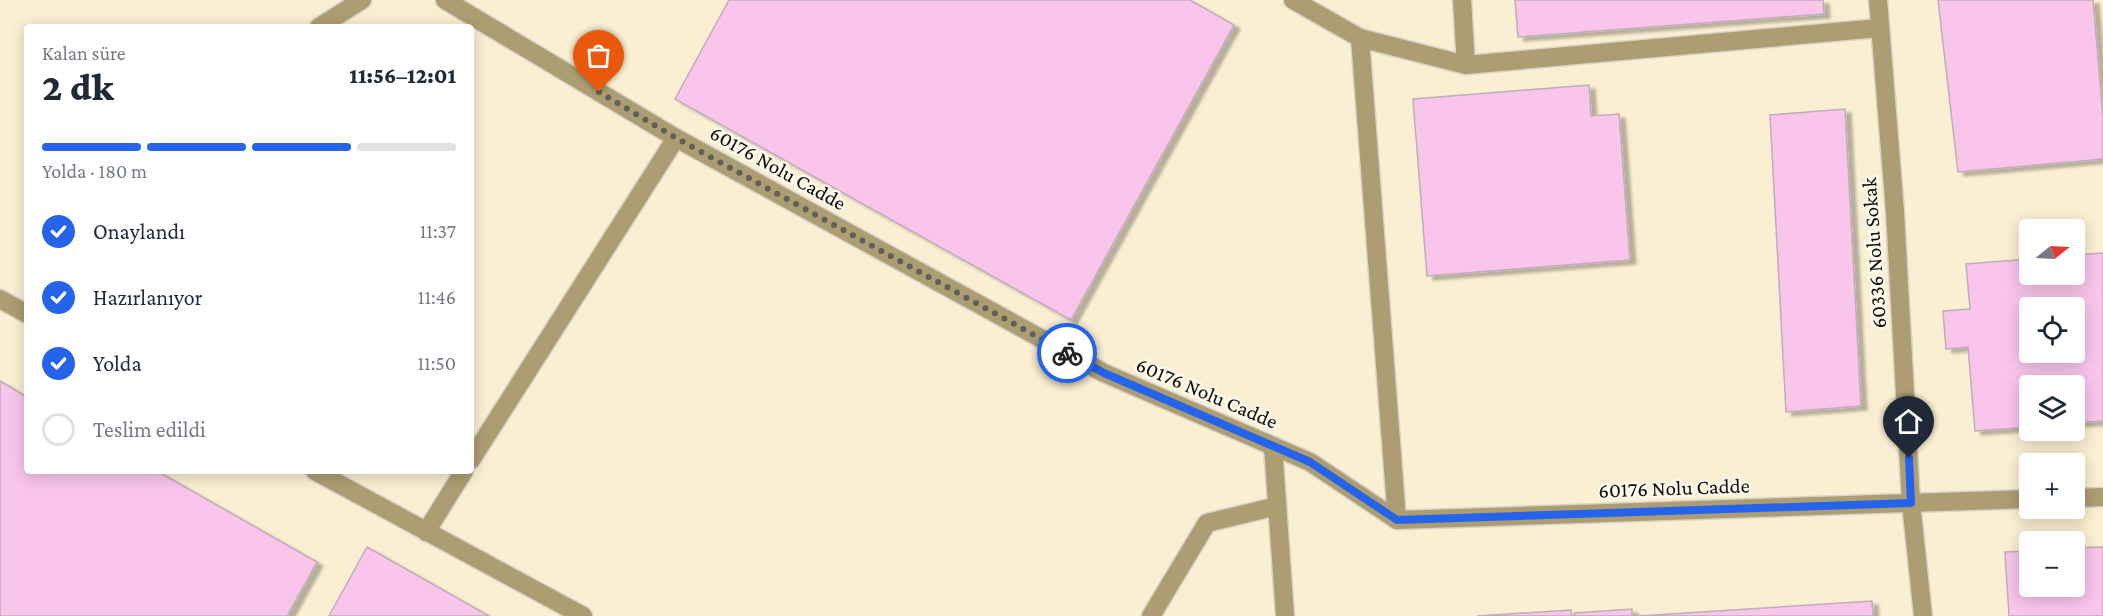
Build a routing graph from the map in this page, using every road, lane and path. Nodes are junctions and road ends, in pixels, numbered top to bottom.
1 (362, 0) edge
2 (445, 0) edge
3 (1293, 0) edge
4 (1462, 0) edge
5 (1878, 0) edge
6 (324, 24) edge
7 (1880, 28) junction
8 (1360, 38) junction
9 (1466, 65) junction
10 (676, 138) junction
11 (0, 299) edge
12 (24, 312) edge
13 (1273, 446) junction
14 (474, 455) edge
15 (320, 474) edge
16 (462, 474) edge
17 (2103, 497) edge
18 (2085, 498) edge
19 (2019, 499) edge
20 (1911, 503) junction
21 (1277, 507) junction
22 (1397, 520) junction
23 (426, 532) junction
24 (583, 616) edge
25 (1151, 616) edge
26 (1285, 616) edge
27 (1923, 616) edge

1 - 6 street
2 - 10 street, 60176 Nolu Cadde
3 - 8 street
4 - 9 street
5 - 7 street, 60336 Nolu Sokak
7 - 9 street
7 - 20 street, 60336 Nolu Sokak
8 - 9 street
8 - 22 street
10 - 13 street, 60176 Nolu Cadde
10 - 14 street
11 - 12 street
13 - 21 street
13 - 22 street, 60176 Nolu Cadde
15 - 23 street
16 - 23 street
17 - 18 street
19 - 20 street, 60176 Nolu Cadde
20 - 22 street, 60176 Nolu Cadde
20 - 27 street, 60336 Nolu Sokak
21 - 25 street
21 - 26 street
23 - 24 street

